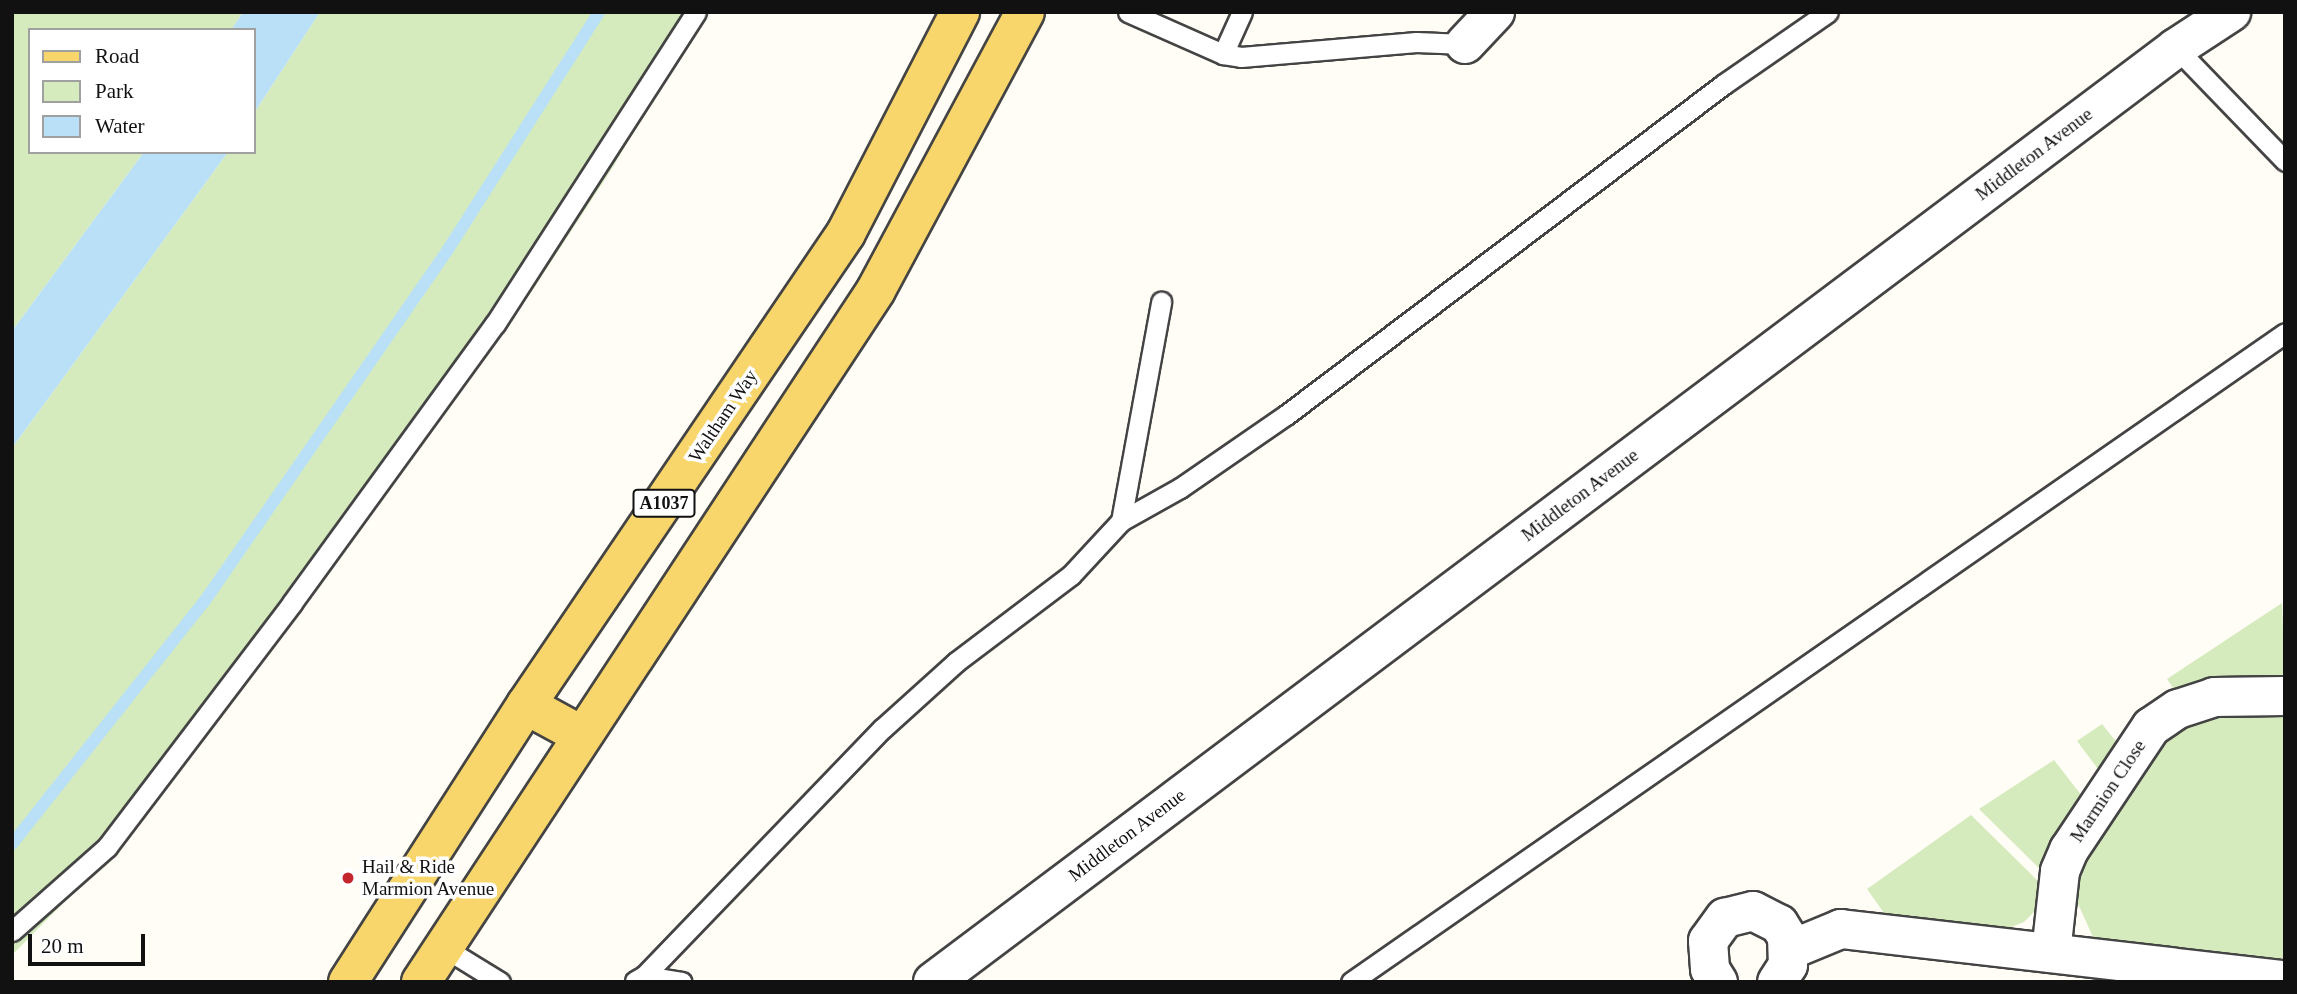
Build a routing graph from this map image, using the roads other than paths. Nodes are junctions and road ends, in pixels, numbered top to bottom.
1 (696, 12) edge
2 (960, 12) edge
3 (1025, 12) edge
4 (1128, 12) edge
5 (1242, 12) edge
6 (1495, 12) edge
7 (1828, 12) edge
8 (2231, 12) edge
9 (1465, 44) joint
10 (2176, 48) junction
11 (1223, 54) junction
12 (2285, 161) edge
13 (1161, 302) dead end
14 (791, 315) junction
15 (2285, 334) edge
16 (839, 344) junction
17 (1121, 521) junction
18 (2285, 696) edge
19 (526, 705) junction
20 (581, 736) junction
21 (12, 931) edge
22 (443, 947) junction
23 (2051, 953) junction
24 (1784, 966) edge
25 (639, 979) edge
26 (2285, 980) edge
27 (348, 982) edge
28 (421, 982) edge
29 (500, 982) edge
30 (682, 982) edge
31 (933, 982) edge
32 (1351, 982) edge
33 (1718, 982) edge

1 - 21 lane
2 - 14 main road, Waltham Way / A1037
3 - 16 main road, A1037
4 - 11 lane
5 - 11 lane
6 - 9 street
7 - 17 lane
8 - 10 street, Middleton Avenue
9 - 11 lane
10 - 12 lane
10 - 31 street, Middleton Avenue
13 - 17 lane
14 - 16 main road
14 - 19 main road, Waltham Way / A1037
15 - 32 lane
16 - 20 main road, A1037
17 - 25 lane
18 - 23 street, Marmion Close
19 - 20 main road
19 - 27 main road, Waltham Way / A1037
20 - 22 main road, A1037
22 - 28 main road, A1037
22 - 29 lane
23 - 24 street
23 - 26 street
24 - 33 street
25 - 30 lane

